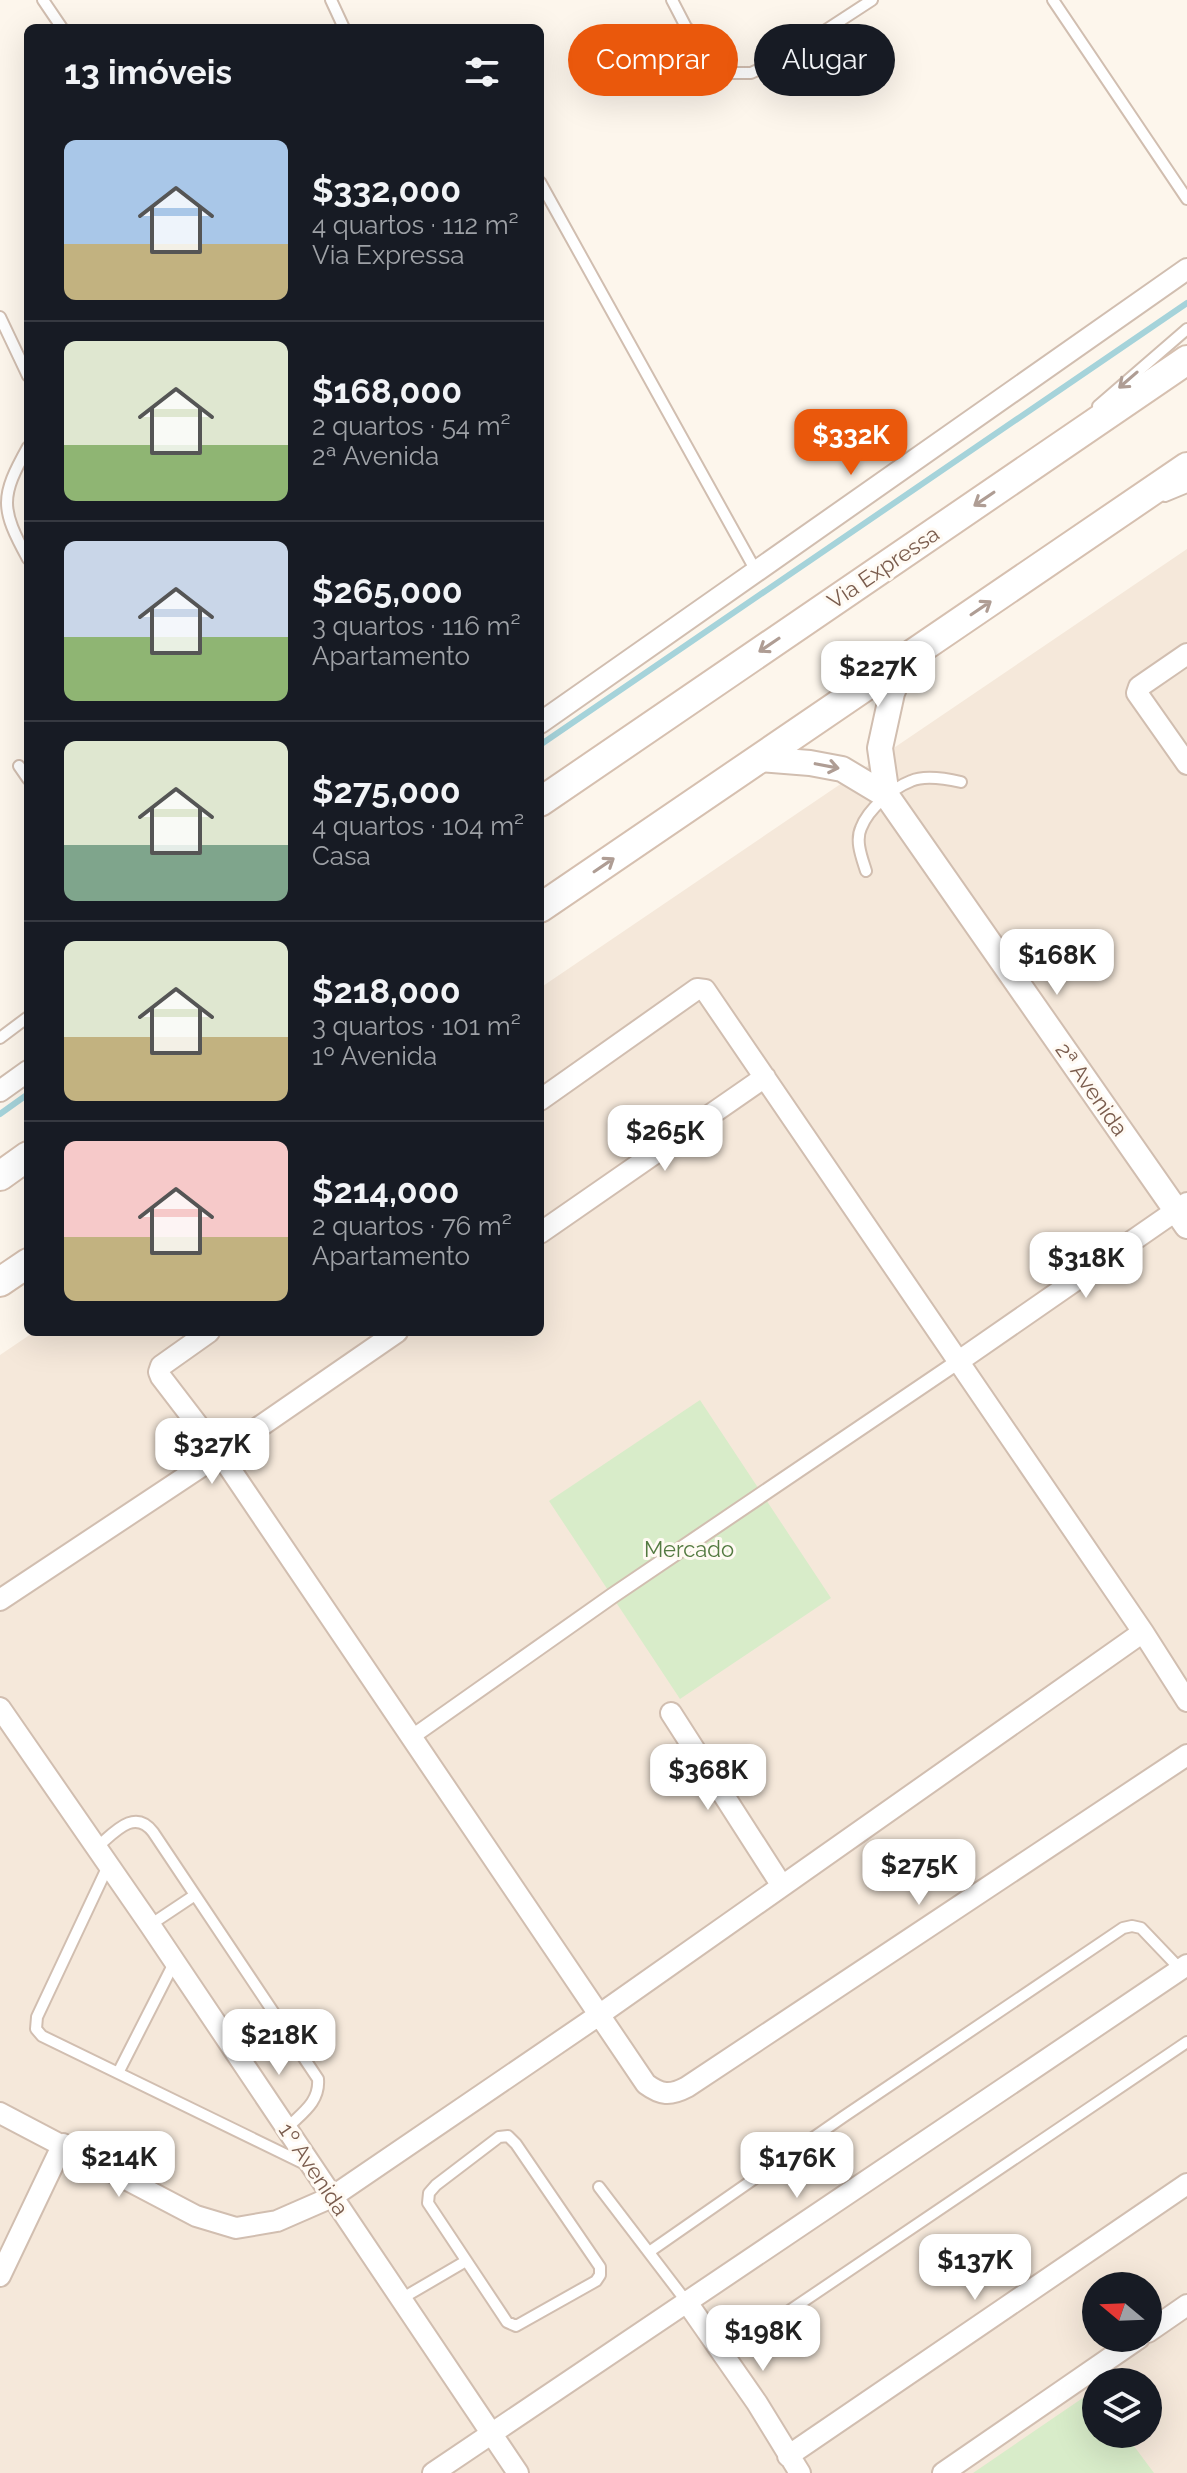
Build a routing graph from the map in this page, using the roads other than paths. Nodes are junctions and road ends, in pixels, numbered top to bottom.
1 (43, 0) edge
2 (331, 0) edge
3 (672, 0) edge
4 (872, 0) edge
5 (1053, 0) edge
6 (59, 24) edge
7 (342, 24) edge
8 (544, 189) edge
9 (1187, 199) edge
10 (1187, 269) edge
11 (0, 317) edge
12 (1187, 329) edge
13 (3, 330) edge
14 (1187, 360) edge
15 (24, 369) edge
16 (24, 453) edge
17 (1187, 467) edge
18 (1013, 479) junction
19 (1187, 487) edge
20 (1115, 517) junction
21 (24, 551) edge
22 (756, 571) junction
23 (1187, 654) edge
24 (906, 659) junction
25 (544, 720) edge
26 (759, 759) junction
27 (1187, 764) edge
28 (19, 766) dead end
29 (24, 773) edge
30 (961, 782) dead end
31 (887, 796) junction
32 (544, 799) edge
33 (866, 871) dead end
34 (544, 905) edge
35 (24, 1020) edge
36 (0, 1038) edge
37 (24, 1074) edge
38 (765, 1077) junction
39 (0, 1091) edge
40 (544, 1097) edge
41 (24, 1159) edge
42 (0, 1176) edge
43 (1184, 1213) edge
44 (544, 1230) edge
45 (24, 1266) edge
46 (0, 1282) edge
47 (203, 1336) edge
48 (386, 1336) edge
49 (959, 1361) junction
50 (220, 1454) junction
51 (0, 1600) edge
52 (1143, 1632) junction
53 (1187, 1701) edge
54 (0, 1708) edge
55 (671, 1713) dead end
56 (412, 1737) junction
57 (1187, 1755) edge
58 (96, 1848) junction
59 (108, 1866) junction
60 (782, 1886) junction
61 (195, 1895) junction
62 (150, 1925) junction
63 (174, 1963) junction
64 (1185, 1970) edge
65 (599, 2015) junction
66 (1187, 2042) edge
67 (118, 2073) junction
68 (0, 2113) edge
69 (287, 2128) junction
70 (63, 2144) junction
71 (310, 2166) junction
72 (1187, 2184) edge
73 (599, 2187) dead end
74 (332, 2197) junction
75 (649, 2252) junction
76 (466, 2261) junction
77 (0, 2276) edge
78 (401, 2299) junction
79 (686, 2301) junction
80 (1187, 2305) edge
81 (1162, 2322) edge
82 (1119, 2352) edge
83 (724, 2355) junction
84 (490, 2433) junction
85 (794, 2465) edge
86 (433, 2473) edge
87 (518, 2473) edge
88 (943, 2473) edge

1 - 6 lane
2 - 7 lane
3 - 4 lane
5 - 9 lane
8 - 22 lane
10 - 22 street
11 - 13 lane
12 -> 18 lane
13 - 15 lane
14 - 18 main road, Via Expressa
16 - 21 lane
17 - 20 main road
18 -> 32 main road, Via Expressa
19 - 20 lane
24 -> 20 main road
22 - 25 street
23 - 27 street
24 - 26 main road
24 - 31 street
26 -> 31 street
34 -> 26 main road
28 - 29 lane
30 - 31 lane
31 - 33 lane
31 - 43 street, 2ª Avenida
35 - 36 lane
37 - 39 street
38 - 40 street
38 - 44 street
38 - 49 street
41 - 42 main road
43 - 49 street
45 - 46 main road
47 - 50 street
48 - 50 street
49 - 52 street
49 - 56 street
50 - 51 street
50 - 56 street
52 - 53 street
52 - 60 street
54 - 58 street, 1º Avenida
55 - 60 street
56 - 65 street
57 - 65 street
58 - 59 street, 1º Avenida
58 - 61 lane
59 - 62 street, 1º Avenida
59 - 67 lane
60 - 65 street
61 - 62 lane
61 - 69 lane
62 - 63 street, 1º Avenida
63 - 67 lane
63 - 69 street, 1º Avenida
64 - 75 lane
64 - 79 street
65 - 74 street
66 - 83 lane
67 - 71 lane
68 - 70 street
69 - 71 street, 1º Avenida
70 - 74 street
70 - 77 street
71 - 74 street, 1º Avenida
72 - 85 street
73 - 75 lane
74 - 78 street, 1º Avenida
75 - 79 lane
76 - 76 lane
76 - 78 lane
78 - 84 street, 1º Avenida
79 - 83 street
79 - 84 street
80 - 81 street
82 - 88 street
83 - 85 street
84 - 86 street
84 - 87 street, 1º Avenida

